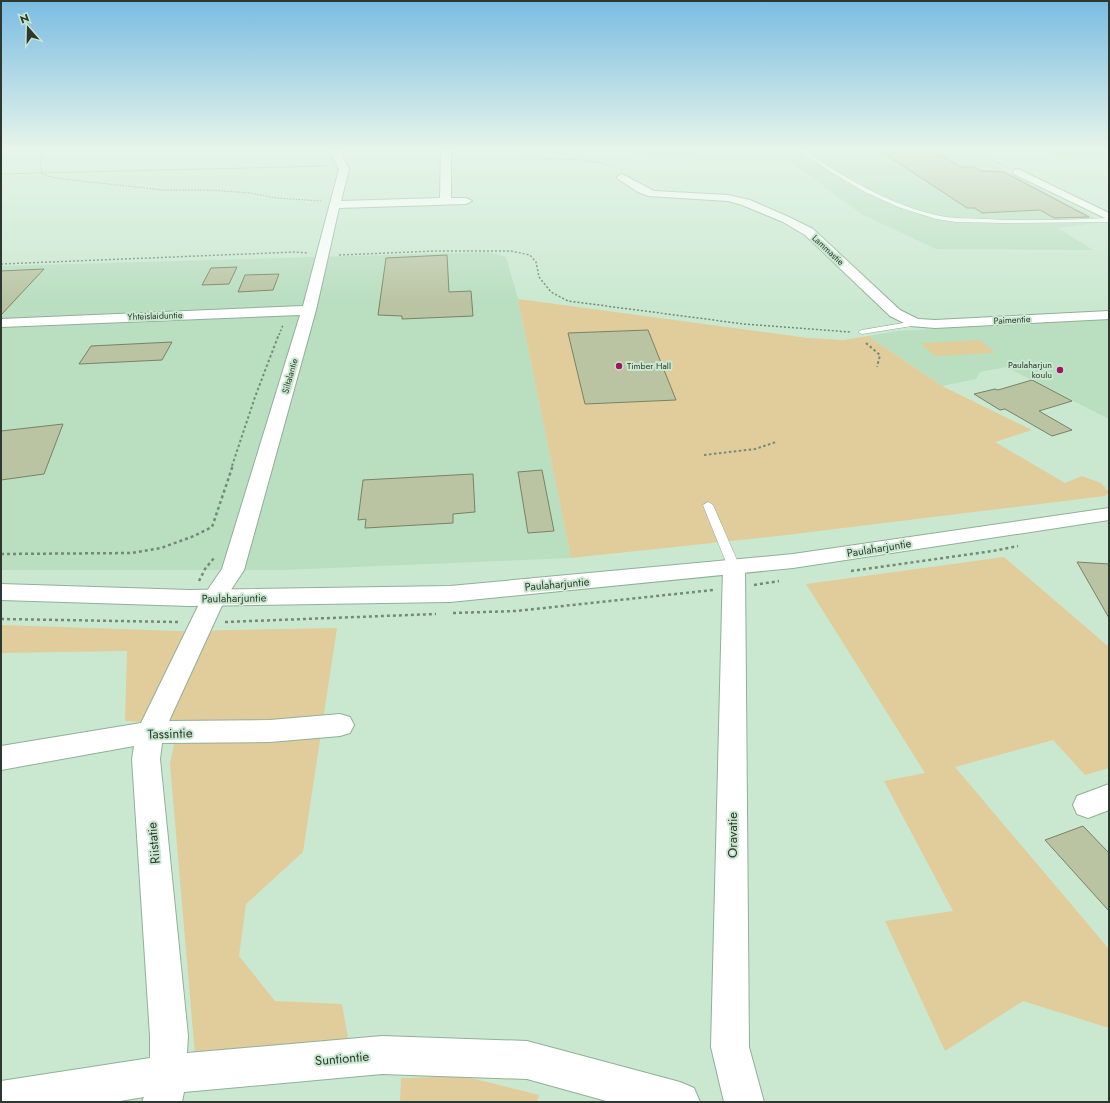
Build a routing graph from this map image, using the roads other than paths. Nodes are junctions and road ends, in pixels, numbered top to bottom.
1 (456, 201) edge
2 (744, 201) edge
3 (890, 201) edge
4 (1078, 201) edge
5 (445, 202) joint
6 (330, 203) joint
7 (1109, 217) edge
8 (1109, 220) edge
9 (309, 310) junction
10 (1109, 315) edge
11 (1, 323) edge
12 (915, 323) junction
13 (862, 332) road end
14 (708, 505) dead end
15 (1109, 514) edge
16 (734, 567) junction
17 (1, 592) edge
18 (214, 598) junction
19 (340, 725) dead end
20 (150, 732) junction
21 (1, 758) edge
22 (165, 1088) edge
23 (1, 1101) edge
24 (680, 1102) edge
25 (744, 1102) edge

1 - 5 street
2 - 12 street, Lammastie
3 - 8 lane
4 - 7 street
5 - 6 street
6 - 9 street, Siltalantie
9 - 11 street, Yhteislaiduntie
9 - 18 street, Siltalantie
10 - 12 street, Paimentie
12 - 13 lane
14 - 16 lane
15 - 16 street, Paulaharjuntie
16 - 18 street, Paulaharjuntie
16 - 25 street, Oravatie
17 - 18 street, Paulaharjuntie
18 - 20 street, Riistatie
19 - 20 street, Tassintie
20 - 21 street, Tassintie
20 - 22 street, Riistatie
22 - 23 street, Suntiontie
22 - 24 street, Suntiontie

